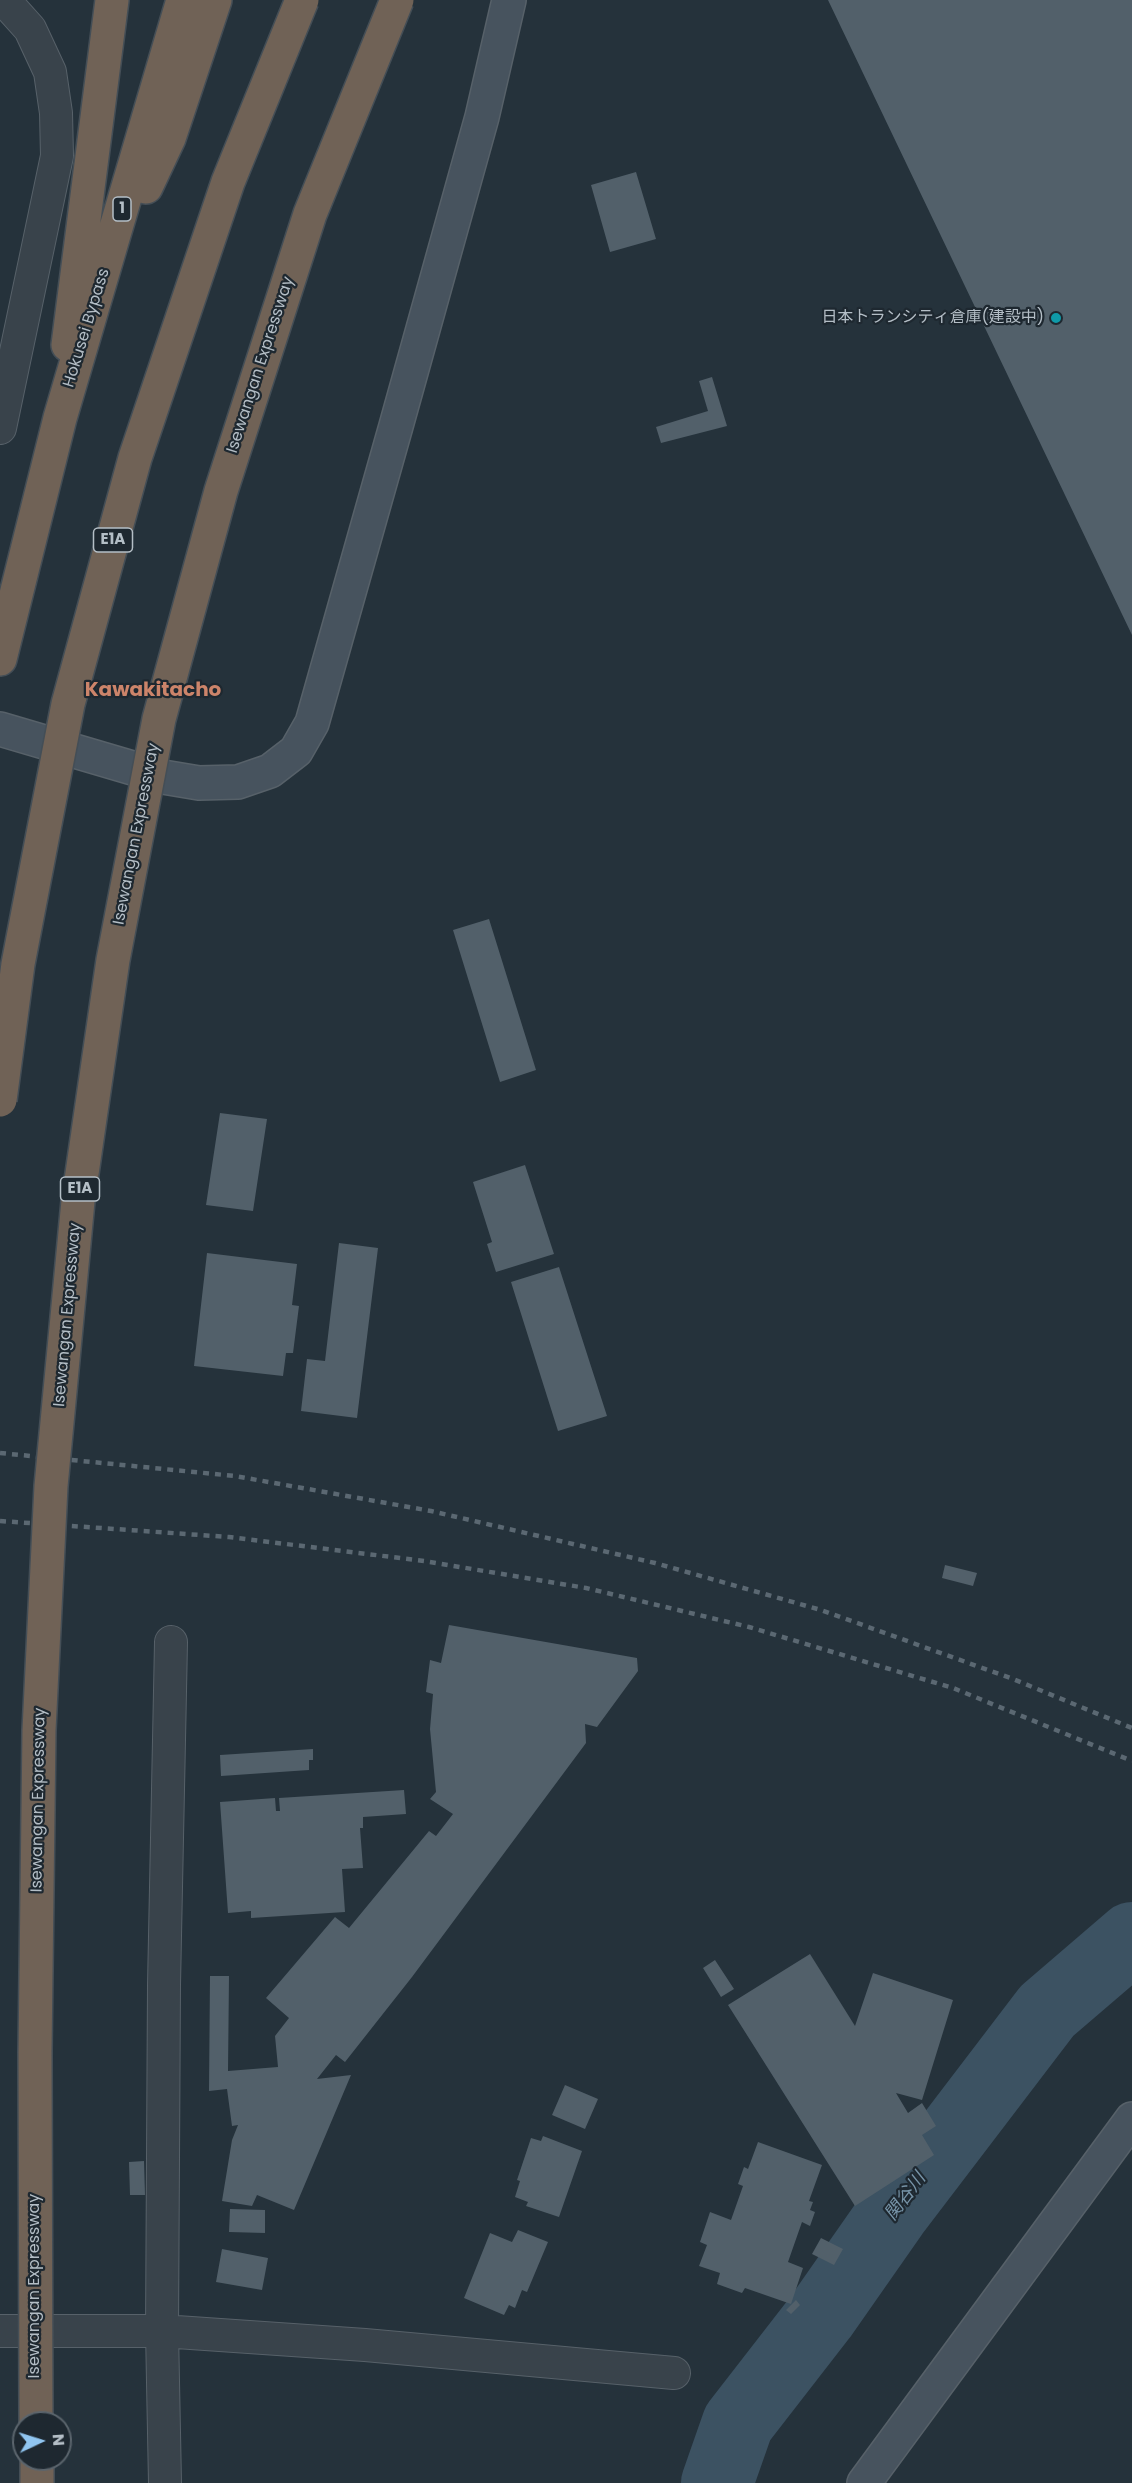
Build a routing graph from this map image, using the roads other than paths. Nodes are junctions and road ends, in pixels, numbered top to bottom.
1 (4, 0) edge
2 (112, 0) edge
3 (183, 0) edge
4 (215, 0) edge
5 (302, 0) edge
6 (397, 0) edge
7 (509, 0) edge
8 (100, 285) junction
9 (60, 418) junction
10 (0, 428) edge
11 (0, 659) edge
12 (0, 729) edge
13 (0, 1100) edge
14 (171, 1642) dead end
15 (1132, 2119) edge
16 (0, 2331) edge
17 (162, 2331) junction
18 (674, 2373) dead end
19 (36, 2411) edge
20 (165, 2483) edge
21 (864, 2483) edge

1 - 10 street
2 - 9 highway, 1
3 - 8 highway, Hokusei Bypass / 1
4 - 8 highway
5 - 13 highway, E1A, bridge
6 - 19 highway, Isewangan Expressway / E1A, bridge
7 - 12 street
8 - 9 highway, Hokusei Bypass / 1
9 - 11 highway, Hokusei Bypass / 1
14 - 17 street
15 - 21 street
16 - 17 street
17 - 18 street
17 - 20 street

